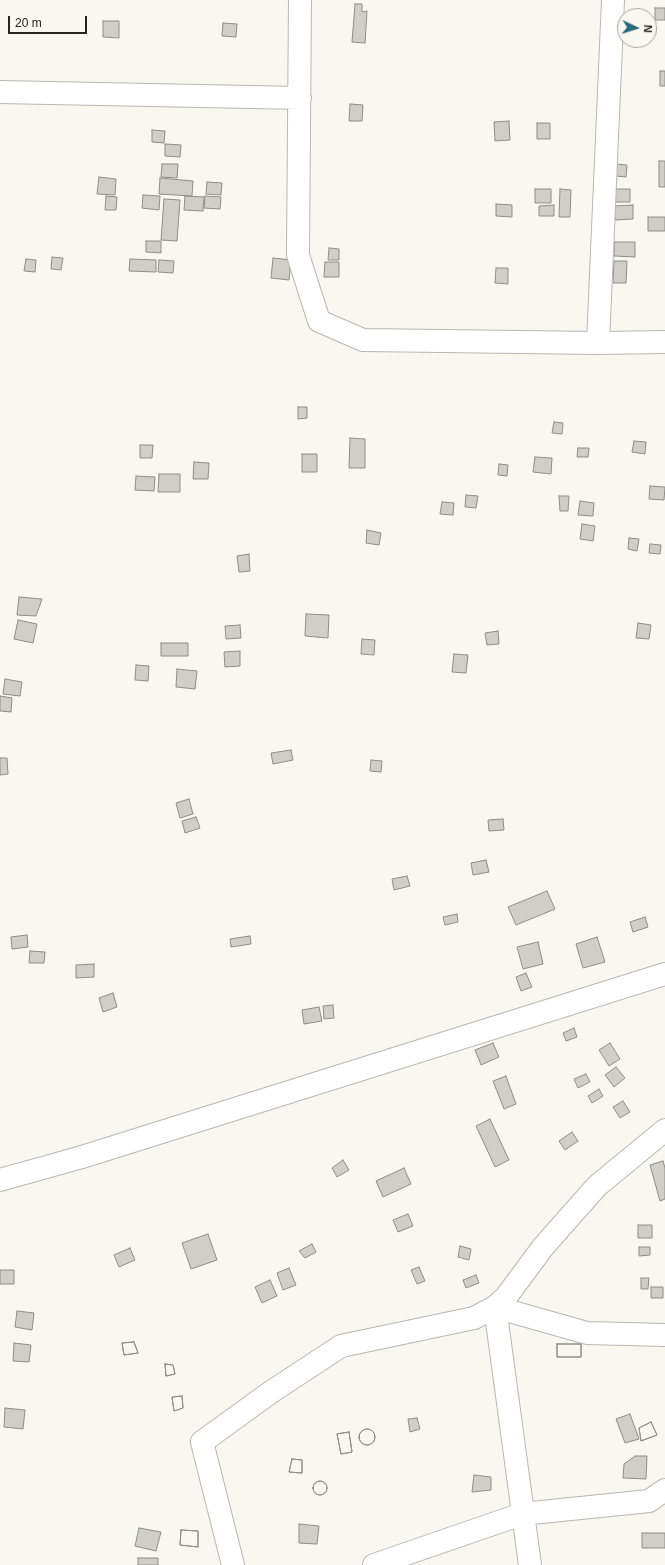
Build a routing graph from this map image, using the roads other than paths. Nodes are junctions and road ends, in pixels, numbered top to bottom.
1 (300, 0) edge
2 (613, 0) edge
3 (0, 92) edge
4 (300, 98) junction
5 (665, 342) edge
6 (598, 343) junction
7 (665, 974) edge
8 (665, 1130) edge
9 (0, 1180) edge
10 (495, 1307) junction
11 (665, 1335) edge
12 (665, 1490) edge
13 (522, 1514) junction
14 (233, 1565) edge
15 (374, 1565) edge
16 (530, 1565) edge

1 - 4 street
2 - 6 street
3 - 4 street
4 - 6 street
5 - 6 street
7 - 9 street
8 - 10 street
10 - 11 street
10 - 13 street
10 - 14 street
12 - 13 street
13 - 15 street
13 - 16 street

